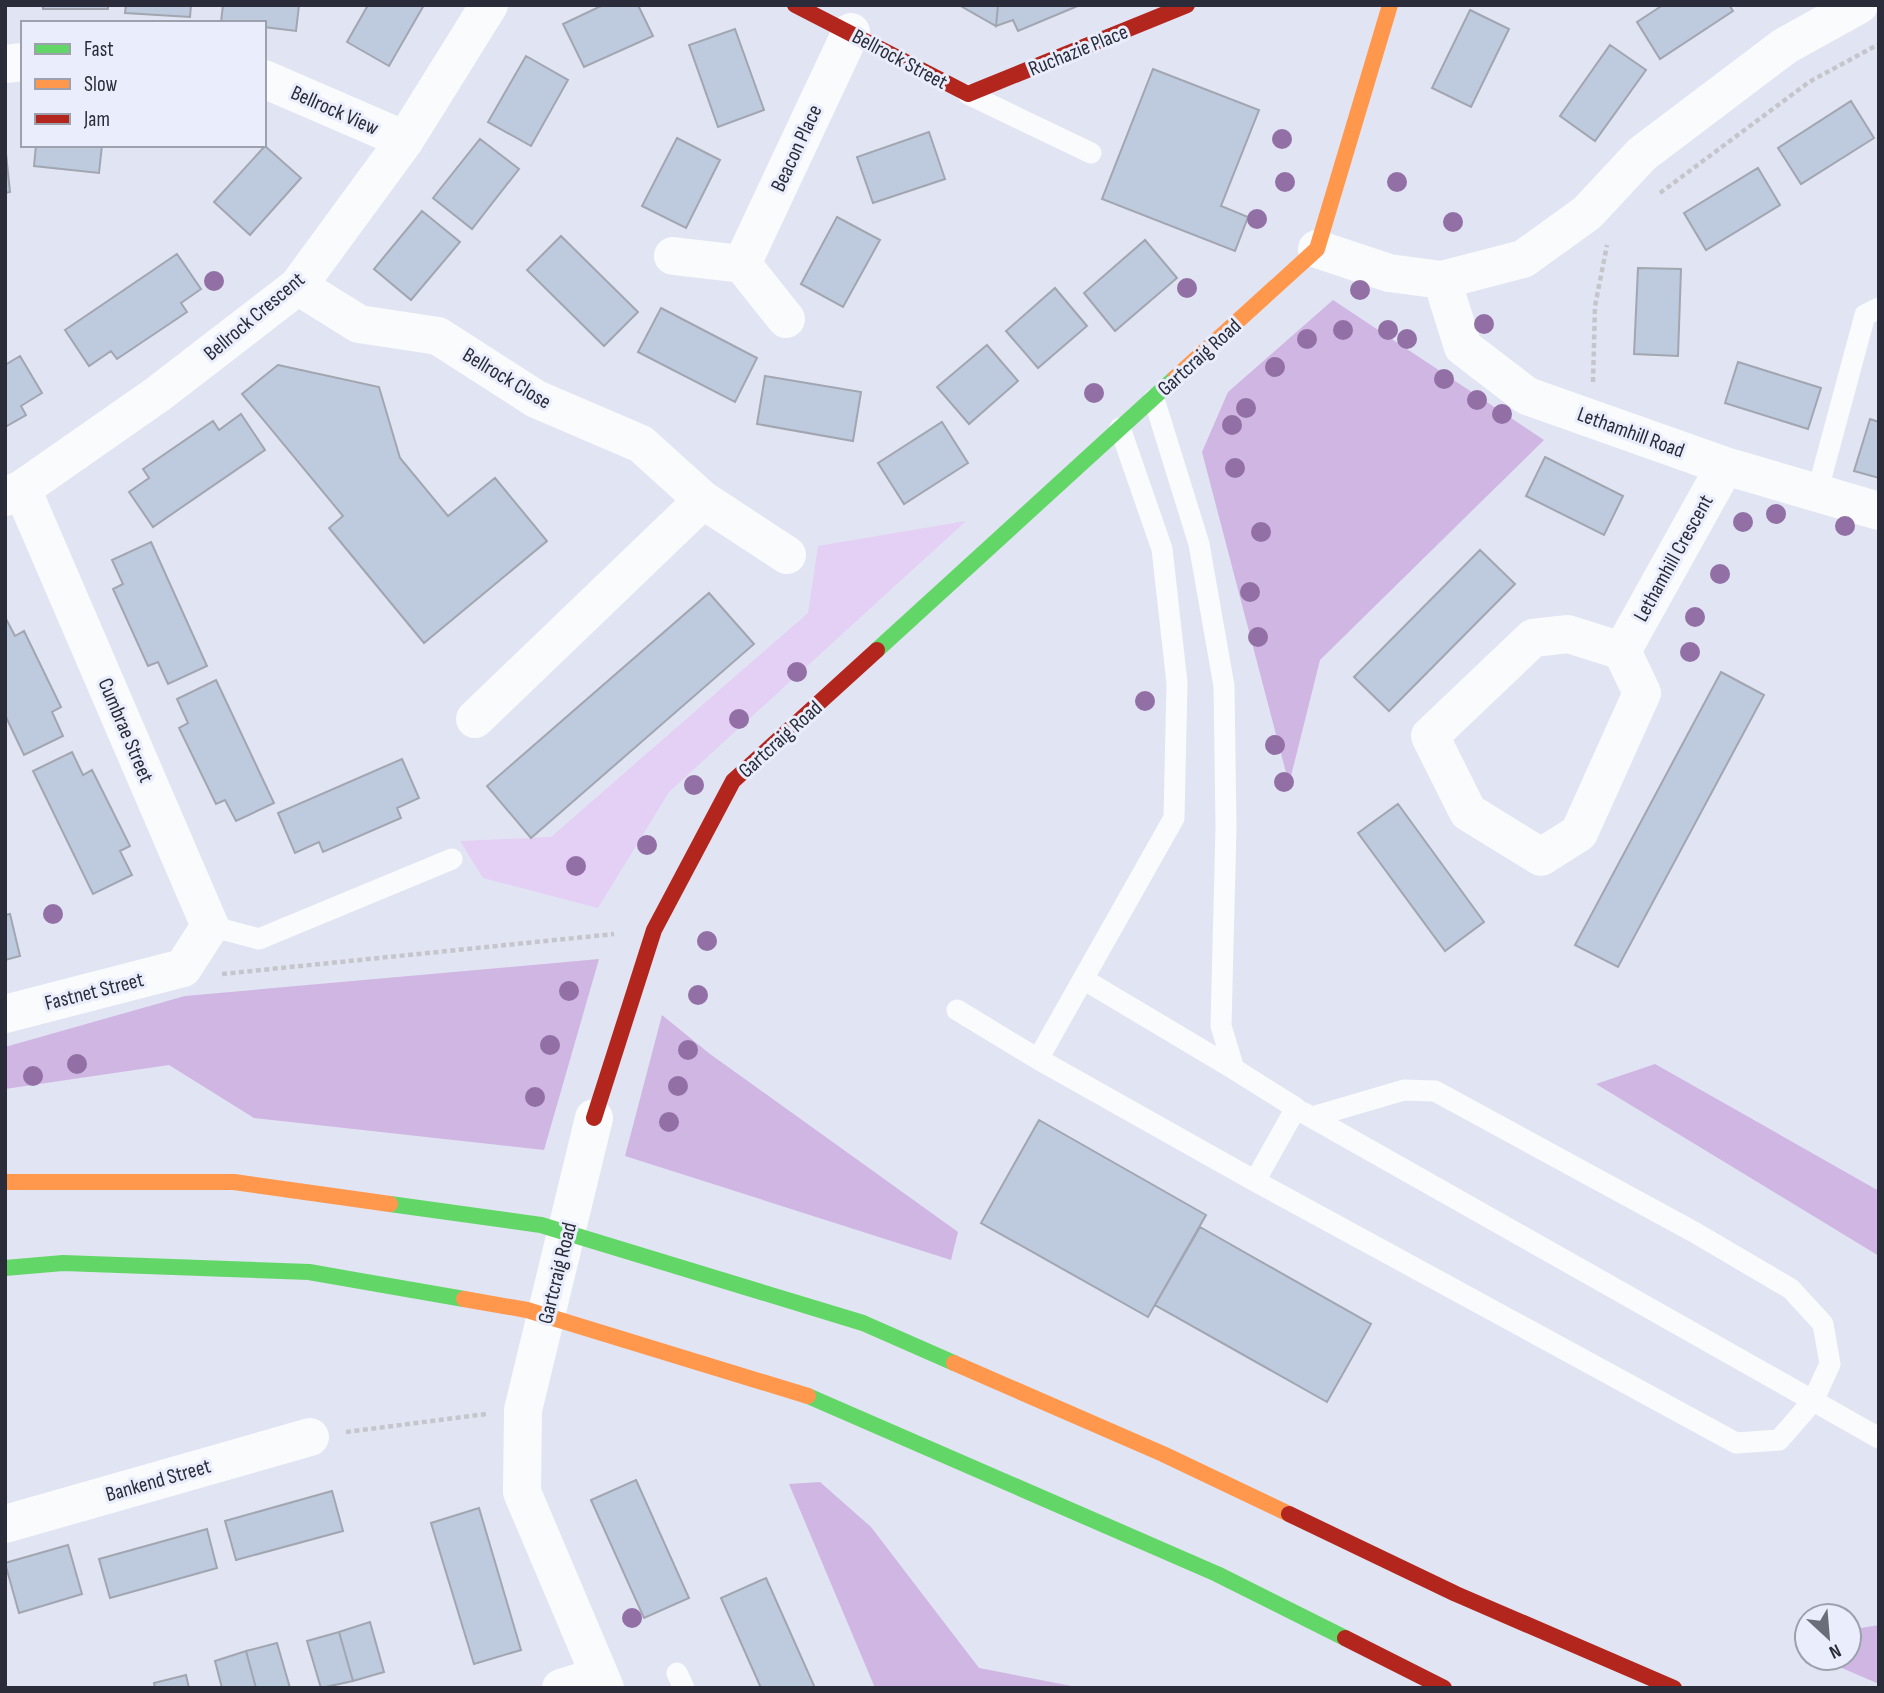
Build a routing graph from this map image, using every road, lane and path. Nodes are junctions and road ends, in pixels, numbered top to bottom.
1 (489, 5) edge
2 (794, 5) edge
3 (1187, 5) edge
4 (1859, 5) edge
5 (1384, 9) edge
6 (851, 32) junction
7 (1879, 44) edge
8 (266, 80) edge
9 (968, 94) junction
10 (405, 140) junction
11 (1091, 153) dead end
12 (1658, 195) dead end
13 (1609, 239) dead end
14 (1317, 249) junction
15 (673, 256) dead end
16 (742, 264) junction
17 (1443, 280) junction
18 (298, 286) junction
19 (1879, 308) edge
20 (786, 319) dead end
21 (1153, 398) junction
22 (1592, 418) junction
23 (1120, 428) junction
24 (1725, 466) junction
25 (13, 493) edge
26 (1817, 493) junction
27 (703, 500) junction
28 (1879, 511) edge
29 (787, 555) dead end
30 (1622, 651) junction
31 (475, 719) dead end
32 (452, 859) dead end
33 (210, 926) junction
34 (654, 930) junction
35 (184, 968) junction
36 (1083, 979) junction
37 (957, 1010) dead end
38 (5, 1014) edge
39 (1038, 1059) junction
40 (1234, 1069) junction
41 (1304, 1113) junction
42 (594, 1118) joint
43 (1255, 1181) junction
44 (5, 1182) edge
45 (5, 1268) edge
46 (1813, 1401) junction
47 (523, 1409) junction
48 (310, 1437) joint
49 (1879, 1438) edge
50 (5, 1524) edge
51 (602, 1682) edge
52 (561, 1688) edge
53 (1444, 1688) edge
54 (1674, 1688) edge

1 - 10 street, Bellrock Crescent
2 - 6 main road, Bellrock Street
3 - 9 main road, Ruchazie Place
4 - 17 street
5 - 14 main road
6 - 9 main road, Bellrock Street
6 - 16 street, Beacon Place
7 - 12 path
8 - 10 street, Bellrock View
9 - 11 lane
10 - 18 street, Bellrock Crescent
13 - 22 path
14 - 17 street
14 - 21 main road, Gartcraig Road
15 - 16 street
16 - 20 street
17 - 22 street, Lethamhill Road
18 - 25 street, Bellrock Crescent
18 - 27 street, Bellrock Close
19 - 26 lane
21 - 23 main road, Gartcraig Road
21 - 40 lane
22 - 24 street, Lethamhill Road
23 - 34 main road, Gartcraig Road
23 - 36 lane
24 - 26 street, Lethamhill Road
24 - 30 street, Lethamhill Crescent
25 - 33 street, Cumbrae Street
26 - 28 street, Lethamhill Road
27 - 29 street, Bellrock Close
27 - 31 street
30 - 30 street
32 - 33 lane
33 - 35 street
34 - 35 path
34 - 42 main road, Gartcraig Road
35 - 38 street, Fastnet Street
36 - 39 lane
36 - 40 lane
37 - 39 lane
39 - 43 lane
40 - 41 lane
41 - 43 lane
41 - 46 lane
41 - 46 lane
42 - 47 street, Gartcraig Road
43 - 46 lane
44 - 54 main road
45 - 53 main road
46 - 49 lane
47 - 48 path
47 - 51 street, Gartcraig Road
48 - 50 street, Bankend Street
51 - 52 street

